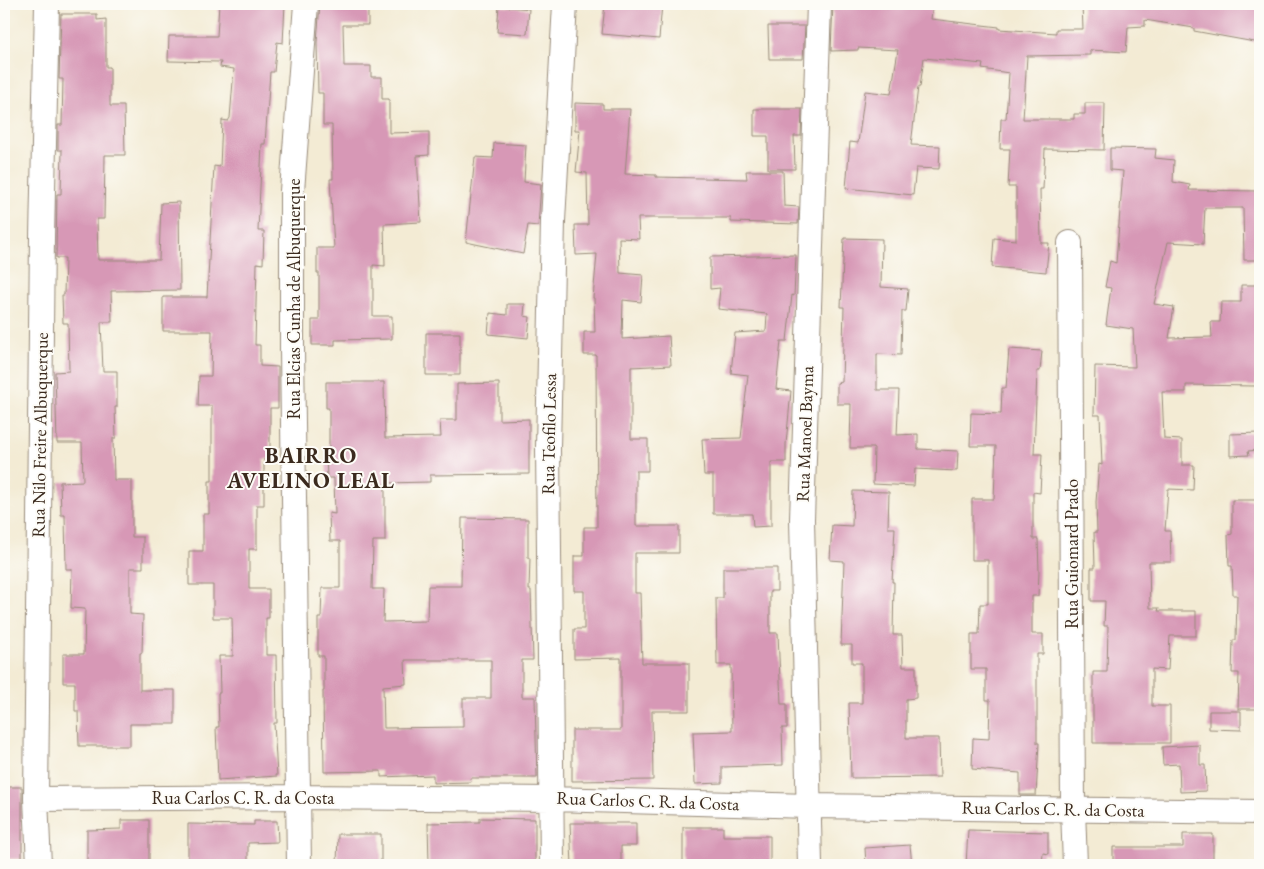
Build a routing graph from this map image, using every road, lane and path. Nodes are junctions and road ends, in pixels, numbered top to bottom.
1 (47, 4) edge
2 (306, 4) edge
3 (565, 4) edge
4 (819, 4) edge
5 (1070, 243) dead end
6 (297, 797) junction
7 (36, 799) junction
8 (551, 799) junction
9 (809, 806) junction
10 (1073, 809) junction
11 (1260, 812) edge
12 (39, 865) edge
13 (299, 865) edge
14 (552, 865) edge
15 (810, 865) edge
16 (1075, 865) edge

1 - 7 street, Rua Nilo Freire Albuquerque
2 - 6 street, Rua Elcias Cunha de Albuquerque
3 - 8 street, Rua Teofilo Lessa
4 - 9 street, Rua Manoel Bayma
5 - 10 street, Rua Guiomard Prado
6 - 7 street, Rua Carlos C. R. da Costa
6 - 8 street, Rua Carlos C. R. da Costa
6 - 13 street, Rua Elcias Cunha de Albuquerque
7 - 12 street, Rua Nilo Freire Albuquerque
8 - 9 street, Rua Carlos C. R. da Costa
8 - 14 street, Rua Teofilo Lessa
9 - 10 street, Rua Carlos C. R. da Costa
9 - 15 street, Rua Manoel Bayma
10 - 11 street, Rua Carlos C. R. da Costa
10 - 16 street, Rua Guiomard Prado

